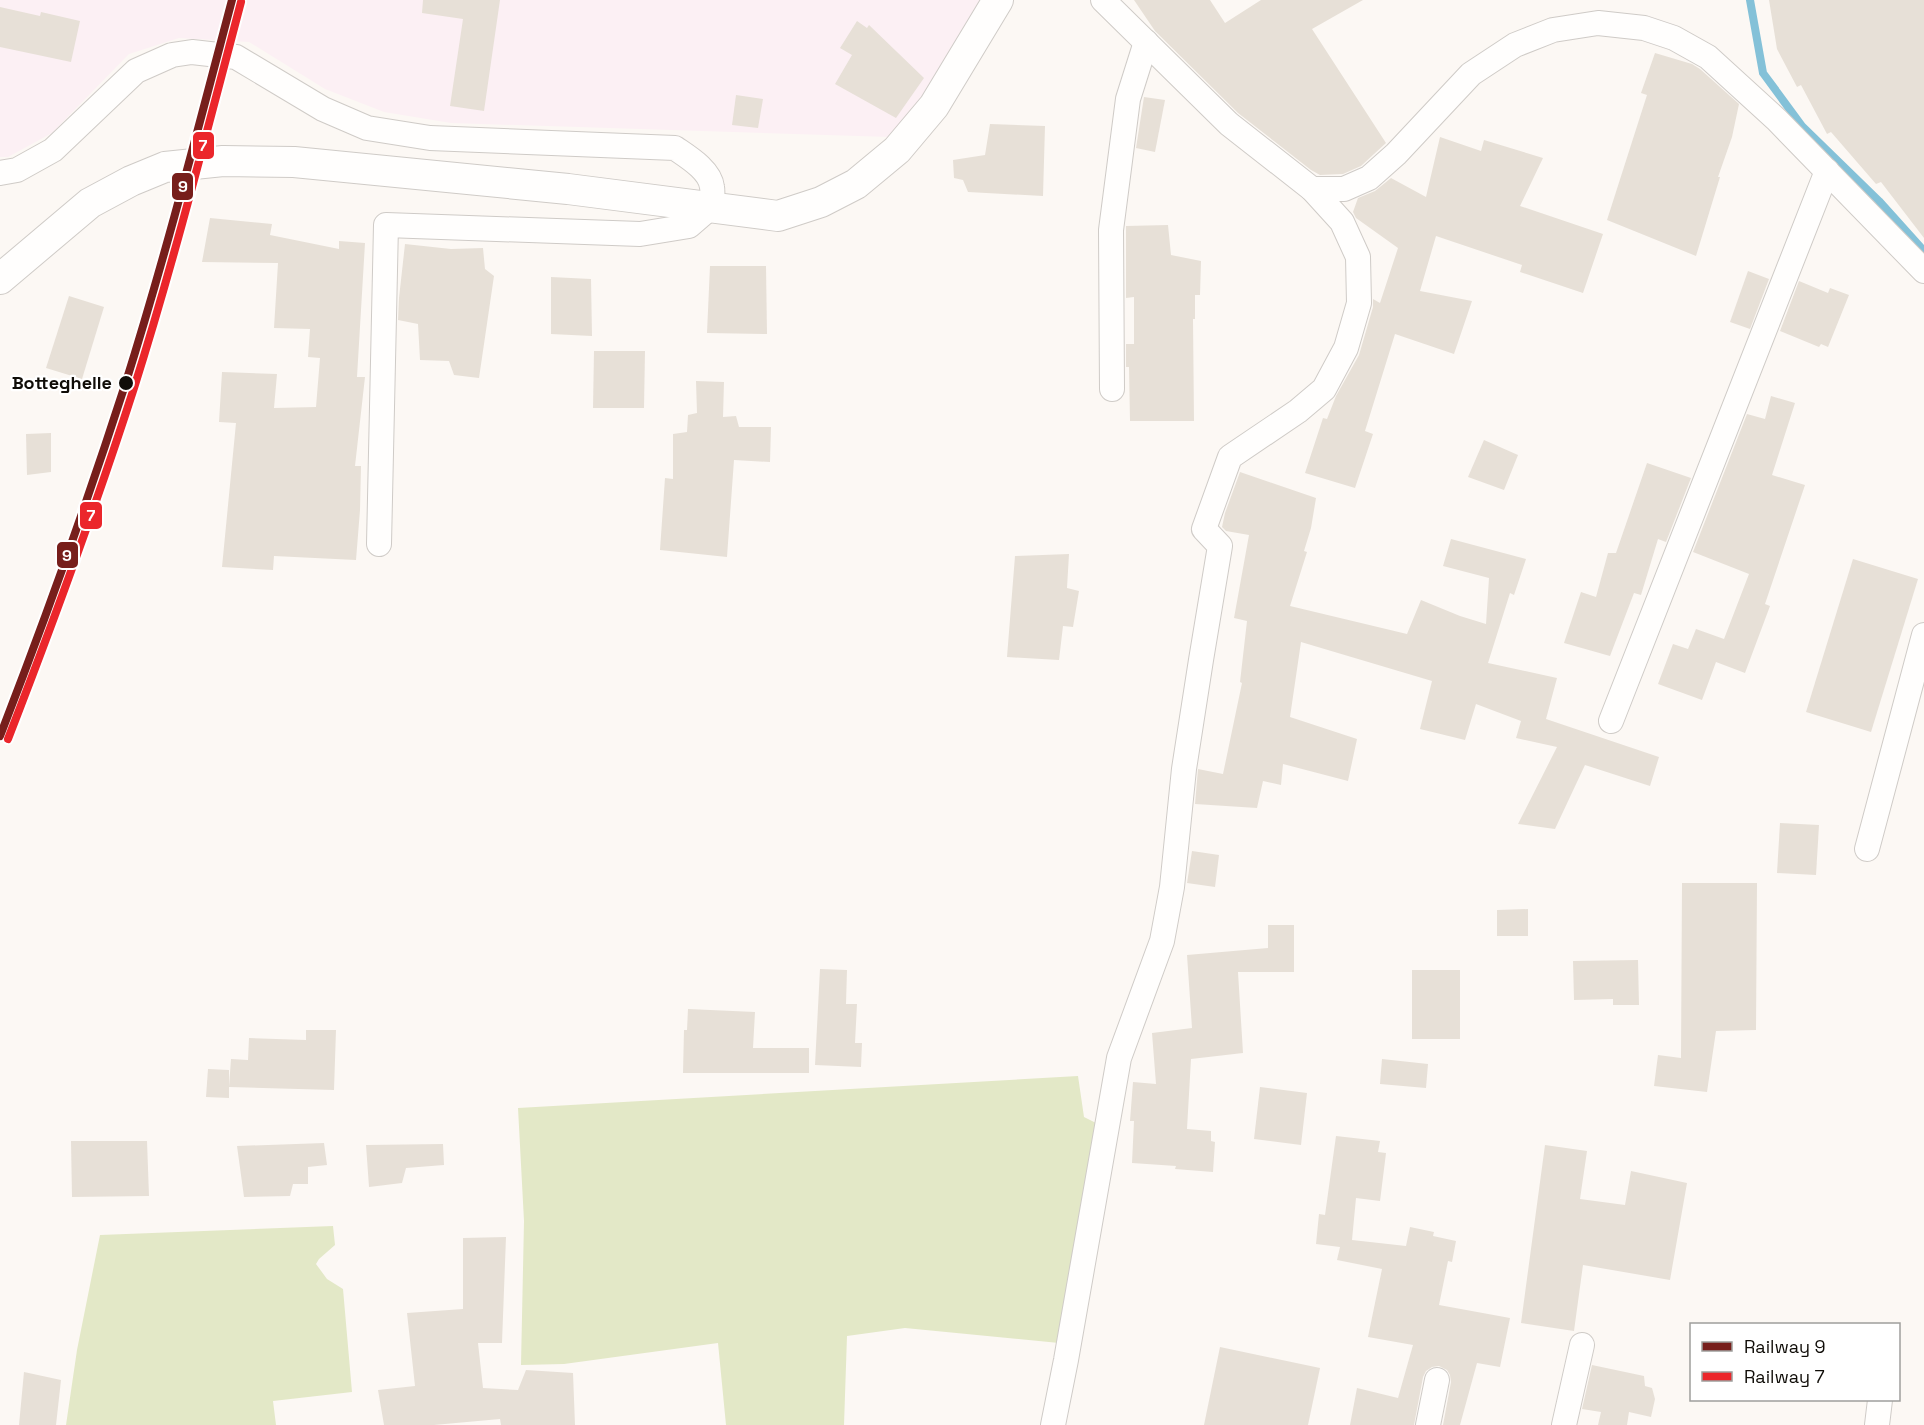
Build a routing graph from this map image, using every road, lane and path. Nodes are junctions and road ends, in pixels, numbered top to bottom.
1 (998, 0) edge
2 (1103, 0) edge
3 (1146, 42) junction
4 (1827, 171) junction
5 (0, 173) edge
6 (1312, 189) junction
7 (711, 207) junction
8 (1924, 271) edge
9 (0, 279) edge
10 (1112, 389) dead end
11 (379, 544) dead end
12 (1924, 635) edge
13 (1611, 721) dead end
14 (1867, 849) dead end
15 (1582, 1345) dead end
16 (1437, 1380) dead end
17 (1880, 1401) edge
18 (1053, 1425) edge
19 (1428, 1425) edge
20 (1564, 1425) edge
21 (1877, 1425) edge

1 - 7 street
2 - 3 street
3 - 6 street
3 - 10 street
4 - 6 street
4 - 8 street
4 - 13 street
5 - 7 street
6 - 18 street
7 - 9 street
7 - 11 street
12 - 14 street
15 - 20 street
16 - 19 street
17 - 21 street

